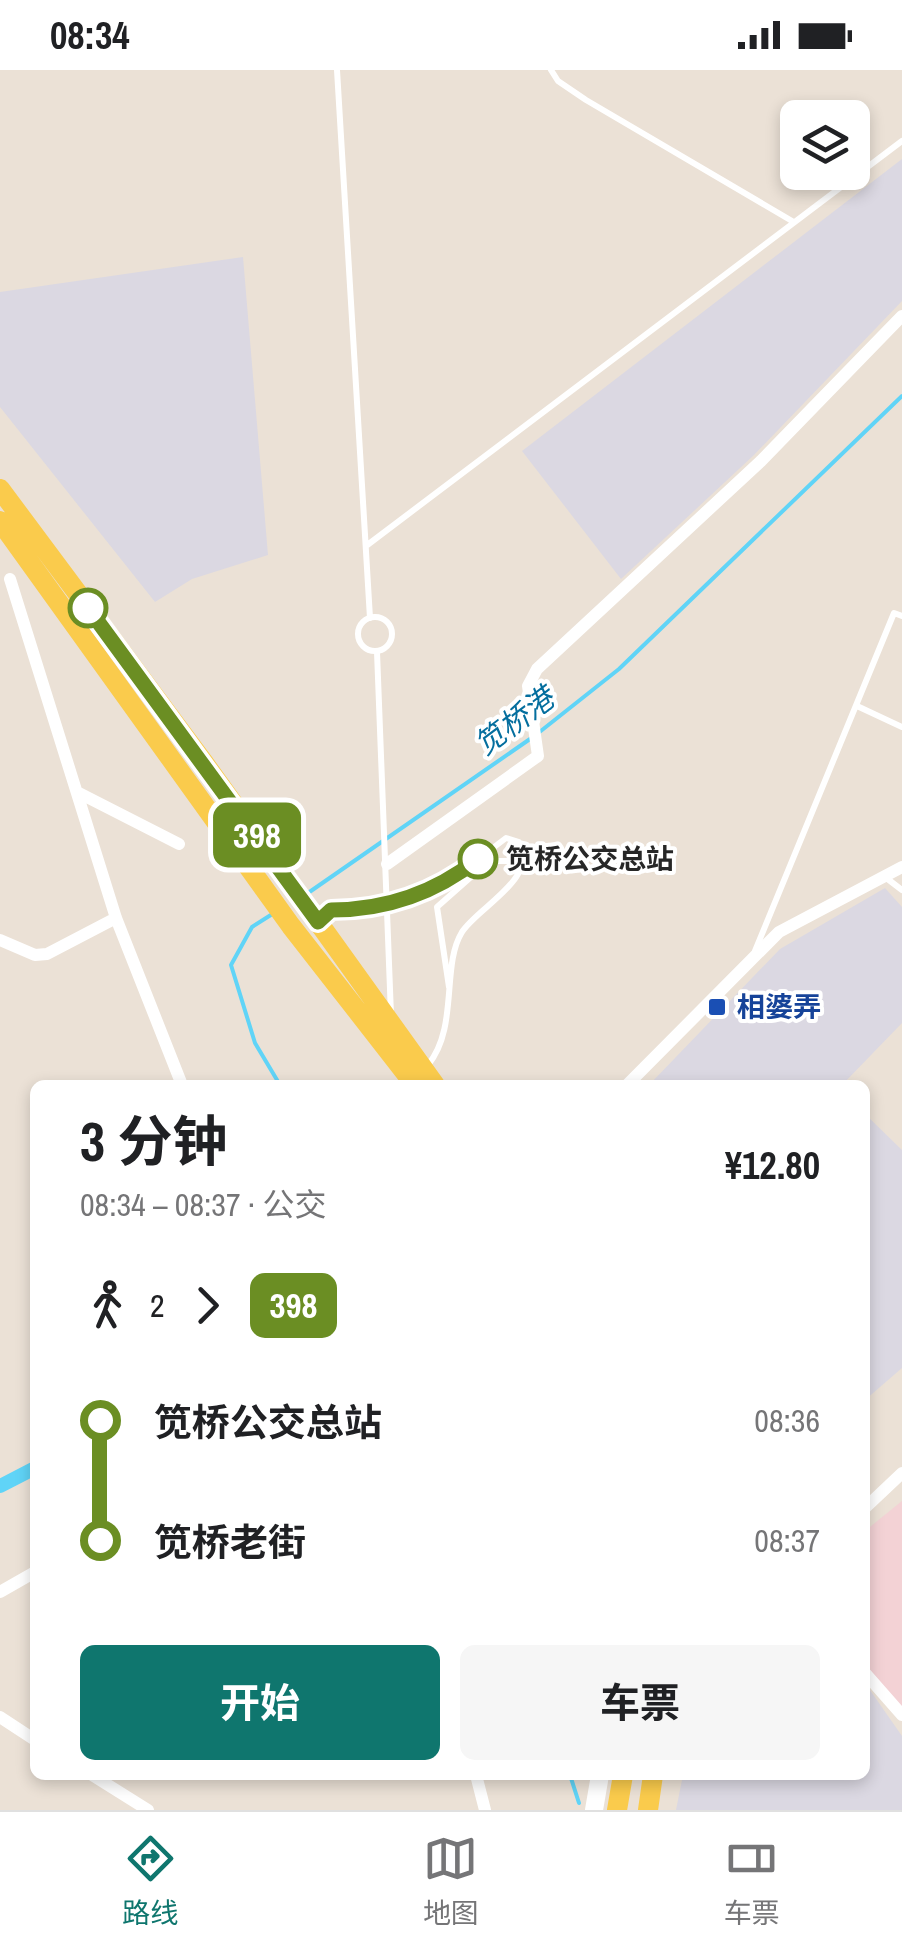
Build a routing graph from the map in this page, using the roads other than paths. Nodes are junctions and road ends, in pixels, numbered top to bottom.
1 (337, 70) edge
2 (551, 70) edge
3 (902, 140) edge
4 (792, 222) junction
5 (902, 316) edge
6 (0, 489) edge
7 (0, 521) edge
8 (366, 546) junction
9 (10, 579) dead end
10 (902, 616) edge
11 (370, 618) junction
12 (376, 652) junction
13 (856, 706) junction
14 (902, 727) edge
15 (77, 792) junction
16 (179, 844) dead end
17 (525, 852) junction
18 (387, 859) junction
19 (902, 867) edge
20 (884, 876) junction
21 (902, 890) edge
22 (389, 904) junction
23 (314, 916) junction
24 (116, 918) junction
25 (0, 940) edge
26 (752, 956) junction
27 (452, 1004) junction
28 (386, 1032) junction
29 (180, 1080) edge
30 (425, 1080) edge
31 (632, 1080) edge
32 (902, 1473) edge
33 (870, 1503) edge
34 (30, 1575) edge
35 (0, 1592) edge
36 (870, 1679) edge
37 (902, 1716) edge
38 (0, 1718) edge
39 (30, 1737) edge
40 (100, 1780) edge
41 (477, 1780) edge
42 (599, 1780) edge
43 (622, 1780) edge
44 (652, 1780) edge
45 (148, 1810) edge
46 (485, 1810) edge
47 (594, 1810) edge
48 (617, 1810) edge
49 (648, 1810) edge

1 - 8 lane
2 - 4 lane
3 - 4 lane
4 - 8 lane
5 - 18 street
6 - 23 main road
7 - 28 main road
8 - 11 lane
9 - 15 street
10 - 13 lane
11 - 12 lane
11 - 12 lane
12 - 18 lane
13 - 14 lane
13 - 26 lane
15 - 16 street
15 - 24 street
17 - 22 lane
17 - 27 lane
17 - 27 lane
18 - 22 lane
19 - 20 street
20 - 21 lane
20 - 26 street
22 - 23 lane
22 - 28 lane
23 - 28 main road
24 - 25 street
24 - 29 street
26 - 31 street
27 - 30 lane
28 - 30 main road
32 - 33 street
34 - 35 street
36 - 37 street
38 - 39 street
40 - 45 street
41 - 46 street
42 - 47 main road
43 - 48 main road
44 - 49 main road

